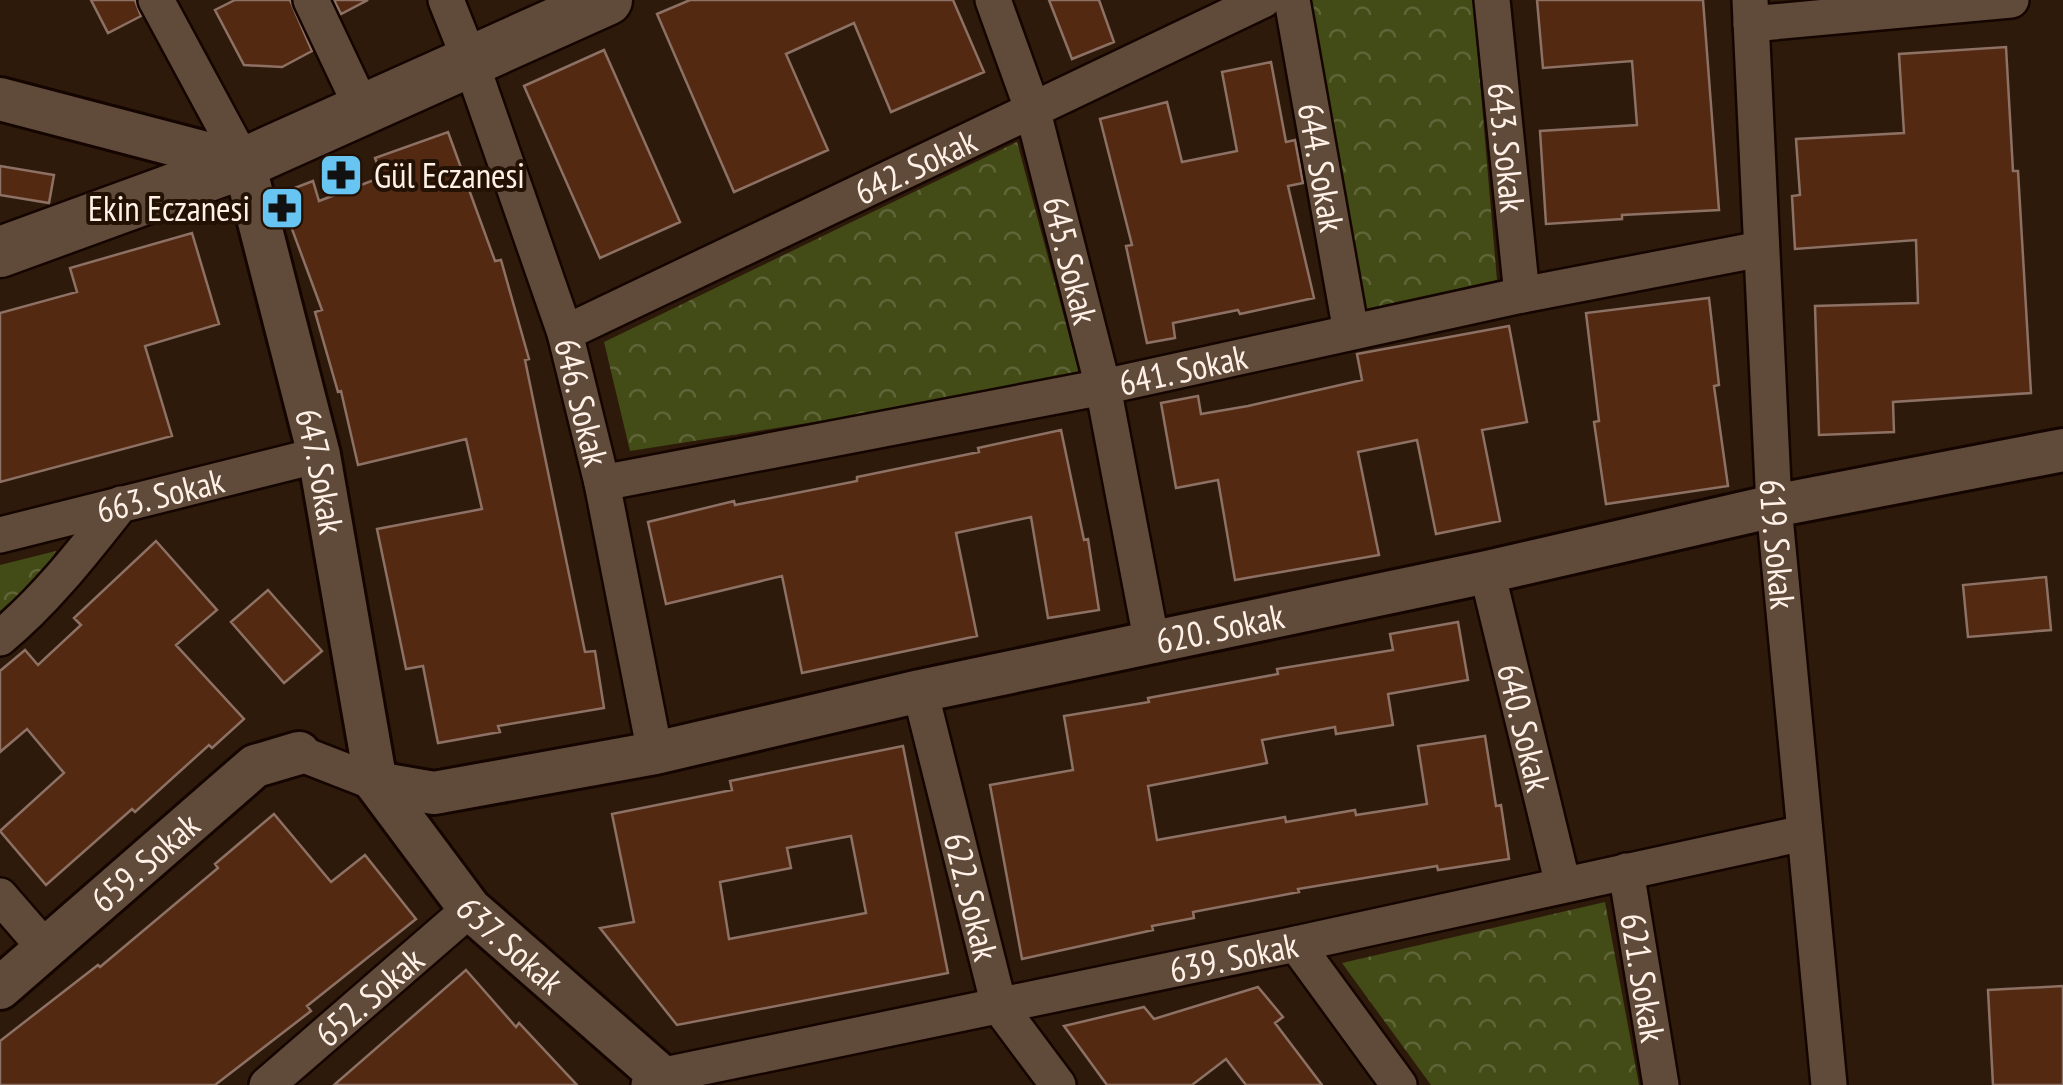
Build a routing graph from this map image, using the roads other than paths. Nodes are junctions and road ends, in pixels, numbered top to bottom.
1 (156, 0) edge
2 (311, 0) edge
3 (446, 0) edge
4 (607, 0) edge
5 (993, 0) edge
6 (1263, 0) edge
7 (1292, 0) edge
8 (1492, 0) edge
9 (2011, 0) edge
10 (1750, 12) edge
11 (472, 63) junction
12 (0, 98) edge
13 (1032, 108) junction
14 (363, 110) junction
15 (244, 163) junction
16 (1761, 249) junction
17 (0, 252) edge
18 (1522, 295) junction
19 (1351, 332) junction
20 (565, 333) junction
21 (1103, 387) junction
22 (2063, 450) edge
23 (319, 455) junction
24 (602, 483) junction
25 (120, 504) junction
26 (1774, 506) junction
27 (0, 536) edge
28 (1487, 572) junction
29 (0, 638) edge
30 (1152, 644) junction
31 (920, 691) junction
32 (299, 753) joint
33 (655, 753) junction
34 (376, 783) junction
35 (1804, 833) junction
36 (1626, 871) junction
37 (1563, 885) junction
38 (0, 896) edge
39 (470, 909) junction
40 (1296, 944) junction
41 (46, 950) junction
42 (0, 988) edge
43 (1000, 1006) junction
44 (660, 1082) edge
45 (267, 1085) edge
46 (1058, 1085) edge
47 (1399, 1085) edge
48 (1661, 1085) edge
49 (1829, 1085) edge

1 - 15 street
2 - 14 street
3 - 11 street, 646. Sokak
4 - 11 main road
5 - 13 street, 645. Sokak
6 - 13 street, 642. Sokak
7 - 19 street, 644. Sokak
8 - 18 street, 643. Sokak
9 - 10 street
10 - 16 street, 619. Sokak
11 - 14 main road
11 - 20 street, 646. Sokak
12 - 15 street
13 - 20 street, 642. Sokak
13 - 21 street, 645. Sokak
14 - 15 main road
15 - 17 main road
15 - 23 street, 647. Sokak
16 - 18 street, 641. Sokak
16 - 26 street, 619. Sokak
18 - 19 street, 641. Sokak
19 - 21 street, 641. Sokak
20 - 24 street, 646. Sokak
21 - 24 street, 641. Sokak
21 - 30 street, 645. Sokak
22 - 26 street, 620. Sokak
23 - 25 street, 663. Sokak
23 - 34 street, 647. Sokak
24 - 33 street, 646. Sokak
25 - 27 street, 663. Sokak
25 - 29 street
26 - 28 street, 620. Sokak
26 - 35 street, 619. Sokak
28 - 30 street, 620. Sokak
28 - 37 street, 640. Sokak
30 - 31 street, 620. Sokak
31 - 33 street, 620. Sokak
31 - 43 street, 622. Sokak
32 - 34 street
32 - 41 street, 659. Sokak
33 - 34 street, 620. Sokak
34 - 39 street, 637. Sokak
35 - 36 street, 639. Sokak
35 - 49 street, 619. Sokak
36 - 37 street, 639. Sokak
36 - 48 street, 621. Sokak
37 - 40 street, 639. Sokak
38 - 41 street
39 - 44 street, 637. Sokak
39 - 45 street, 652. Sokak
40 - 43 street, 639. Sokak
40 - 47 street
41 - 42 street, 659. Sokak
43 - 44 street, 639. Sokak
43 - 46 street, 622. Sokak

